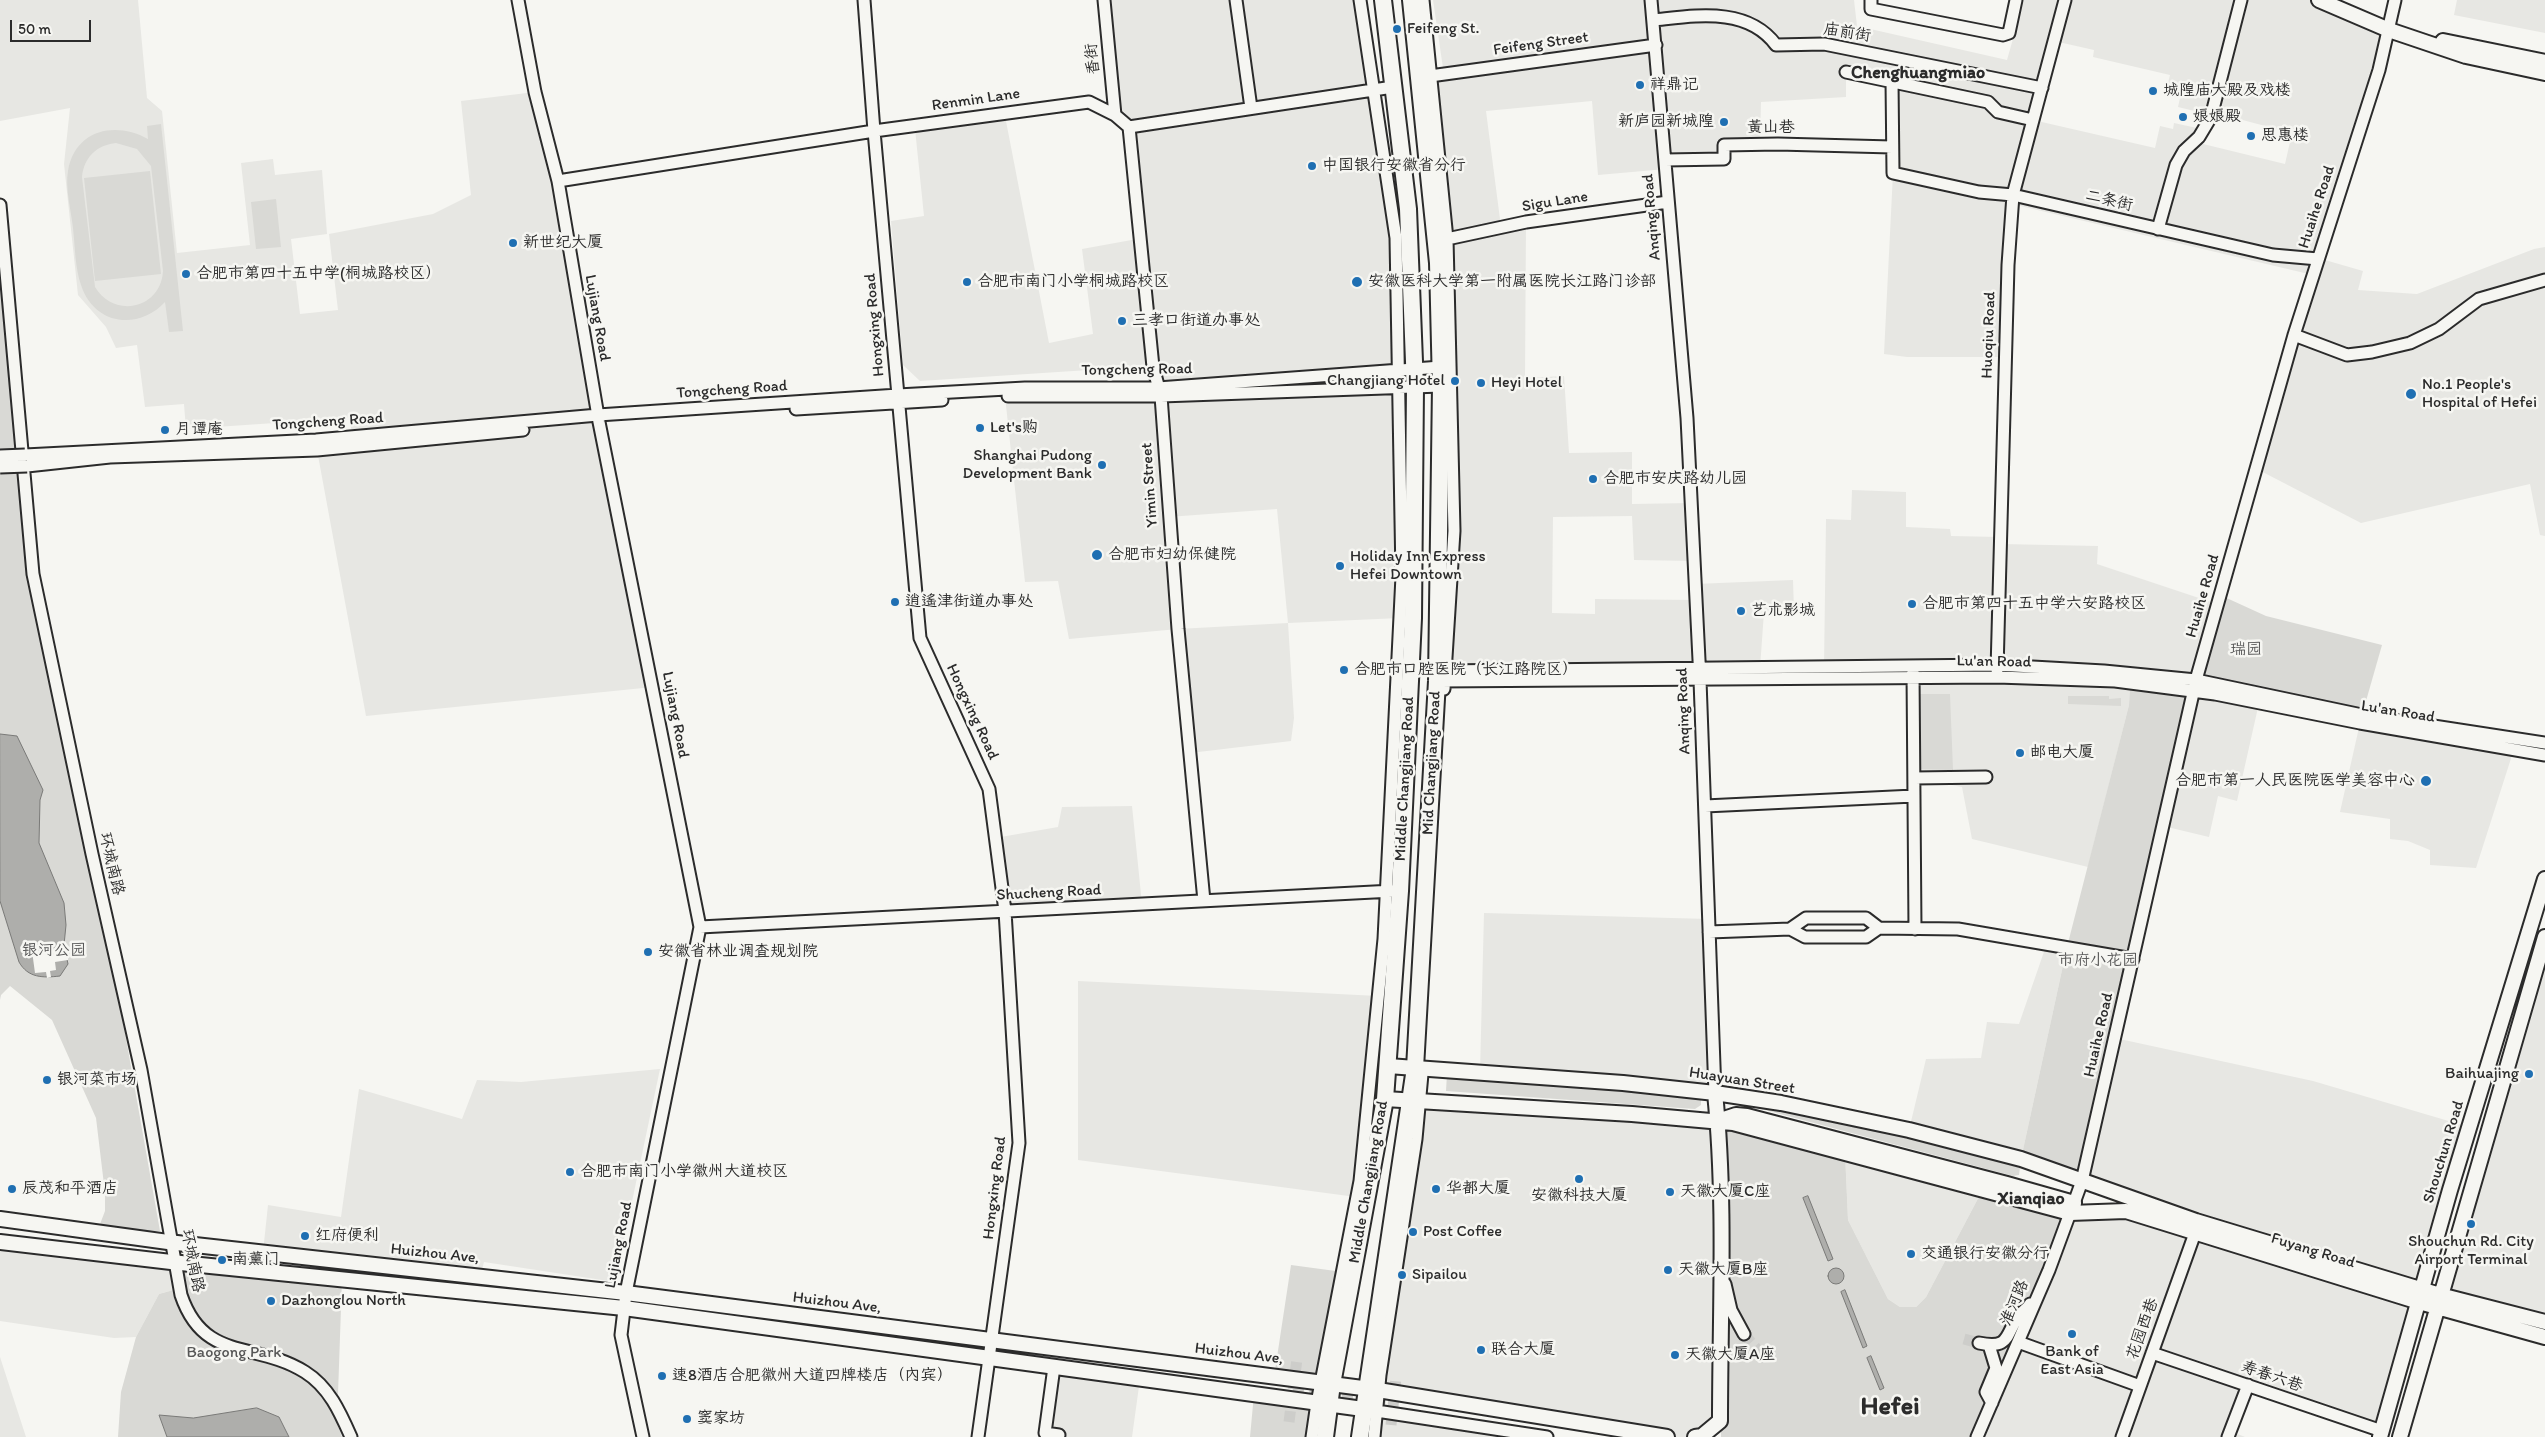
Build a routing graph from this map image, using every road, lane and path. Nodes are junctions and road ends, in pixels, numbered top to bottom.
1 (518, 0) edge
2 (864, 0) edge
3 (1104, 0) edge
4 (1236, 0) edge
5 (1360, 0) edge
6 (1383, 0) edge
7 (1411, 0) edge
8 (1423, 0) edge
9 (1651, 0) edge
10 (1871, 0) edge
11 (2016, 0) edge
12 (2065, 0) edge
13 (2241, 0) edge
14 (2319, 0) edge
15 (2341, 0) edge
16 (2395, 0) edge
17 (1653, 20) junction
18 (2391, 25) junction
19 (1656, 45) junction
20 (2545, 62) edge
21 (1846, 72) dead end
22 (2545, 73) edge
23 (1430, 76) junction
24 (1892, 81) junction
25 (1393, 87) junction
26 (2042, 88) junction
27 (1373, 90) junction
28 (1251, 108) junction
29 (1115, 115) junction
30 (2033, 120) junction
31 (1129, 127) junction
32 (874, 131) junction
33 (1892, 147) junction
34 (1665, 160) junction
35 (558, 181) junction
36 (2013, 195) junction
37 (1668, 202) junction
38 (0, 205) edge
39 (2158, 229) junction
40 (1447, 238) junction
41 (2318, 259) junction
42 (2545, 280) edge
43 (2294, 335) junction
44 (1441, 367) junction
45 (1414, 370) junction
46 (1398, 372) junction
47 (1441, 386) junction
48 (1415, 387) junction
49 (1398, 388) junction
50 (1160, 392) junction
51 (898, 399) junction
52 (598, 419) junction
53 (0, 456) edge
54 (26, 460) junction
55 (0, 467) edge
56 (1997, 664) junction
57 (1913, 666) junction
58 (1700, 674) junction
59 (1441, 676) junction
60 (1997, 677) junction
61 (1912, 678) junction
62 (2194, 686) junction
63 (2545, 742) edge
64 (2545, 754) edge
65 (1986, 777) dead end
66 (1914, 778) junction
67 (1914, 796) junction
68 (1705, 806) junction
69 (2545, 879) edge
70 (1393, 892) junction
71 (1204, 901) junction
72 (1005, 911) junction
73 (700, 927) junction
74 (1878, 928) junction
75 (1790, 929) junction
76 (1915, 929) junction
77 (1709, 932) junction
78 (2545, 937) edge
79 (2133, 959) junction
80 (1388, 1066) junction
81 (1419, 1068) junction
82 (1715, 1093) junction
83 (1385, 1099) junction
84 (1415, 1101) junction
85 (1718, 1121) junction
86 (2082, 1181) junction
87 (2072, 1208) junction
88 (0, 1219) edge
89 (2195, 1233) junction
90 (0, 1242) edge
91 (171, 1242) junction
92 (175, 1262) junction
93 (1720, 1265) junction
94 (2045, 1278) junction
95 (626, 1293) junction
96 (2421, 1296) junction
97 (2438, 1301) junction
98 (624, 1308) junction
99 (2545, 1322) edge
100 (1744, 1334) tunnel mouth
101 (2545, 1337) edge
102 (992, 1340) junction
103 (2018, 1342) junction
104 (2152, 1353) junction
105 (989, 1358) junction
106 (1054, 1367) junction
107 (1327, 1383) junction
108 (2248, 1385) junction
109 (2140, 1386) junction
110 (1372, 1389) junction
111 (1992, 1403) junction
112 (1323, 1404) junction
113 (1370, 1410) junction
114 (2381, 1434) edge
115 (350, 1437) edge
116 (643, 1437) edge
117 (978, 1437) edge
118 (1058, 1437) edge
119 (1312, 1437) edge
120 (1325, 1437) edge
121 (1360, 1437) edge
122 (1374, 1437) edge
123 (1547, 1437) edge
124 (1667, 1437) edge
125 (1695, 1437) edge
126 (1977, 1437) edge
127 (2122, 1437) edge
128 (2228, 1437) edge
129 (2400, 1437) edge

1 - 35 street, Lujiang Road
2 - 32 street, Hongxing Road
3 - 29 street, 香街
4 - 28 street
5 - 27 street
6 - 25 highway, Middle Changjiang Road
7 - 44 highway
8 - 23 street
9 - 17 street, Anqing Road
10 - 11 street
12 - 26 street, Huoqiu Road
13 - 39 street
14 - 18 main road
15 - 18 main road
16 - 18 street, Huaihe Road
17 - 19 street, Anqing Road
17 - 26 street, 庙前街
18 - 20 main road
18 - 22 main road
18 - 41 street, Huaihe Road
19 - 23 street, Feifeng Street
19 - 34 street, Anqing Road
21 - 24 street
23 - 40 street
24 - 30 street
24 - 33 street
25 - 27 street
25 - 45 highway, Middle Changjiang Road
26 - 30 street, Huoqiu Road
27 - 28 street
27 - 46 street
28 - 31 street
29 - 31 street, Renmin Lane
29 - 32 street, Renmin Lane
30 - 36 street, Huoqiu Road
31 - 50 street, Yimin Street
32 - 35 street, Renmin Lane
32 - 51 street, Hongxing Road
33 - 34 street, 黄山巷
33 - 36 street, 二条街
34 - 37 street, Anqing Road
35 - 52 street, Lujiang Road
36 - 39 street, 二条街
36 - 56 street, Huoqiu Road
37 - 40 street, Sigu Lane
37 - 58 street, Anqing Road
38 - 91 street, 环城南路
39 - 41 street, 二条街
40 - 59 street
41 - 43 street, Huaihe Road
42 - 43 street
43 - 62 street, Huaihe Road
44 - 45 street, Tongcheng Road
44 - 47 highway, Mid Changjiang Road
45 - 46 street, Tongcheng Road
45 - 48 highway, Middle Changjiang Road
46 - 49 street
46 - 50 street, Tongcheng Road
47 - 48 street, Tongcheng Road
47 - 59 highway, Mid Changjiang Road
48 - 49 street, Tongcheng Road
48 - 70 highway, Middle Changjiang Road
49 - 50 street, Tongcheng Road
49 - 70 street
50 - 51 street, Tongcheng Road
50 - 71 street, Yimin Street
51 - 52 street, Tongcheng Road
51 - 72 street, Hongxing Road
52 - 54 street, Tongcheng Road
52 - 73 street, Lujiang Road
53 - 54 street, bridge
54 - 55 street, bridge
56 - 57 street, Lu'an Road
56 - 60 street, Huoqiu Road
56 - 62 street, Lu'an Road
57 - 58 street, Lu'an Road
57 - 61 street
58 - 59 street, Lu'an Road
58 - 61 street, Lu'an Road
58 - 68 street, Anqing Road
59 - 81 highway, Mid Changjiang Road
60 - 61 street, Lu'an Road
60 - 62 street, Lu'an Road
61 - 66 street
62 - 63 street, Lu'an Road
62 - 64 street, Lu'an Road
62 - 79 street, Huaihe Road
65 - 66 street
66 - 67 street
67 - 68 street
67 - 76 street
68 - 77 street, Anqing Road
69 - 96 main road, Shouchun Road
70 - 71 street, Shucheng Road
70 - 80 highway, Middle Changjiang Road
70 - 107 street
71 - 72 street, Shucheng Road
72 - 73 street, Shucheng Road
72 - 102 street, Hongxing Road
73 - 95 street, Lujiang Road
74 - 75 street
74 - 75 street
74 - 76 street
75 - 77 street
76 - 79 street
77 - 82 street, Anqing Road
78 - 97 main road
79 - 86 street, Huaihe Road
80 - 81 main road, Huayuan Street
80 - 83 highway, Middle Changjiang Road
81 - 82 main road, Huayuan Street
81 - 84 highway, Middle Changjiang Road
82 - 85 main road, Anqing Road
82 - 86 main road, Huayuan Street
83 - 84 main road
83 - 107 highway, Middle Changjiang Road
84 - 85 main road
84 - 110 highway, Middle Changjiang Road
85 - 87 main road
85 - 93 main road, Anqing Road
86 - 87 street, 淮河路
86 - 96 main road, Fuyang Road
87 - 89 main road, Fuyang Road
87 - 94 street, 淮河路
88 - 91 main road, Huizhou Ave,
89 - 96 main road, Fuyang Road
89 - 104 street, 花园西巷
90 - 92 main road, Huizhou Ave,
91 - 92 street, 环城南路
91 - 95 main road, Huizhou Ave,
92 - 98 main road, Huizhou Ave,
92 - 115 street, 环城南路
93 - 100 street
93 - 125 main road, Anqing Road
94 - 103 street, 淮河路
94 - 111 street
95 - 98 street, Lujiang Road
95 - 102 main road, Huizhou Ave,
96 - 97 main road, Fuyang Road
96 - 114 main road, Shouchun Road
97 - 99 main road, Fuyang Road
97 - 101 main road, Fuyang Road
97 - 129 main road
98 - 105 main road, Huizhou Ave,
98 - 116 street, Lujiang Road
102 - 105 street, Hongxing Road
102 - 107 main road, Huizhou Ave,
103 - 109 street
103 - 111 street, 淮河路
104 - 108 street, 寿春六巷
104 - 109 street, 花园西巷
105 - 106 main road, Huizhou Ave,
105 - 117 street, Hongxing Road
106 - 112 main road, Huizhou Ave,
106 - 118 street
107 - 110 main road, Huizhou Ave,
107 - 112 highway, Middle Changjiang Road
108 - 114 street, 寿春六巷
108 - 128 street
109 - 127 street, 花园西巷
110 - 113 highway, Middle Changjiang Road
110 - 124 main road, Huizhou Ave,
111 - 126 street, 淮河路
112 - 113 main road, Huizhou Ave,
112 - 119 street
112 - 120 highway
113 - 121 highway, Middle Changjiang Road
113 - 122 street
113 - 123 street, Huizhou Ave,

